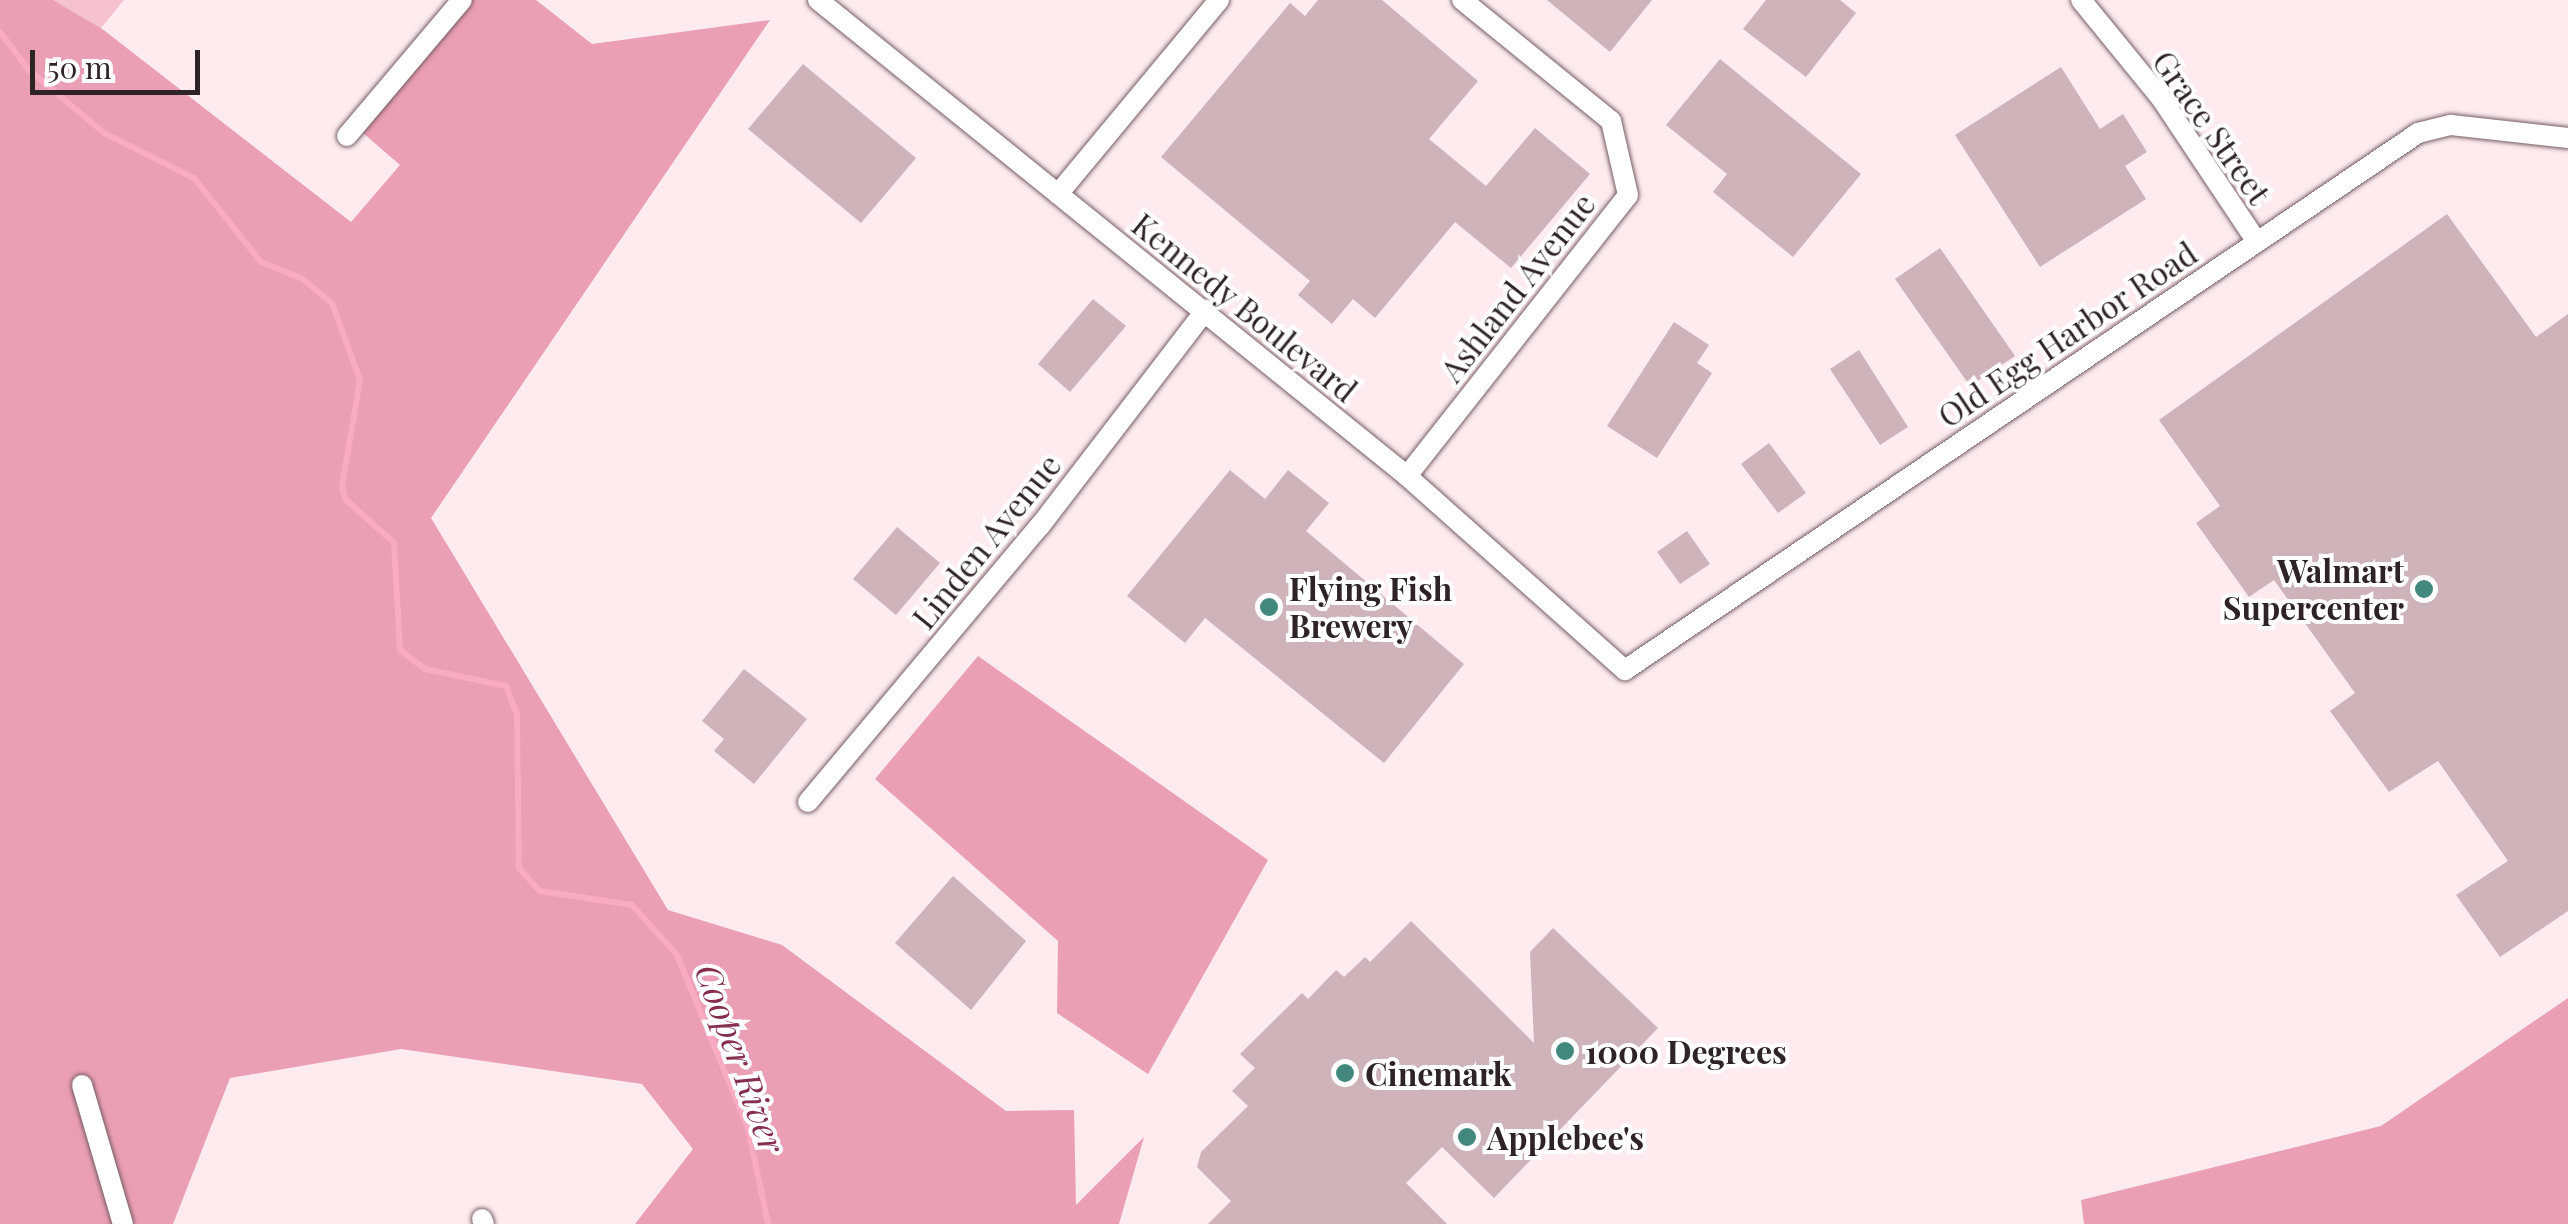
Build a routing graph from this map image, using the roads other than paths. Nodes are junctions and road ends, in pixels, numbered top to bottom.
1 (462, 0) edge
2 (818, 0) edge
3 (1218, 0) edge
4 (1462, 0) edge
5 (2081, 0) edge
6 (347, 136) dead end
7 (2568, 138) edge
8 (1058, 194) junction
9 (2257, 242) junction
10 (1204, 312) junction
11 (1407, 476) junction
12 (1625, 670) joint
13 (808, 802) dead end
14 (82, 1085) dead end
15 (123, 1224) edge

1 - 6 street
2 - 8 street, Kennedy Boulevard
3 - 8 street
4 - 11 street, Ashland Avenue
5 - 9 street, Grace Street
7 - 9 street, Old Egg Harbor Road
8 - 10 street, Kennedy Boulevard
9 - 12 street, Old Egg Harbor Road
10 - 11 street, Kennedy Boulevard
10 - 13 street, Linden Avenue
11 - 12 street, Kennedy Boulevard
14 - 15 street

